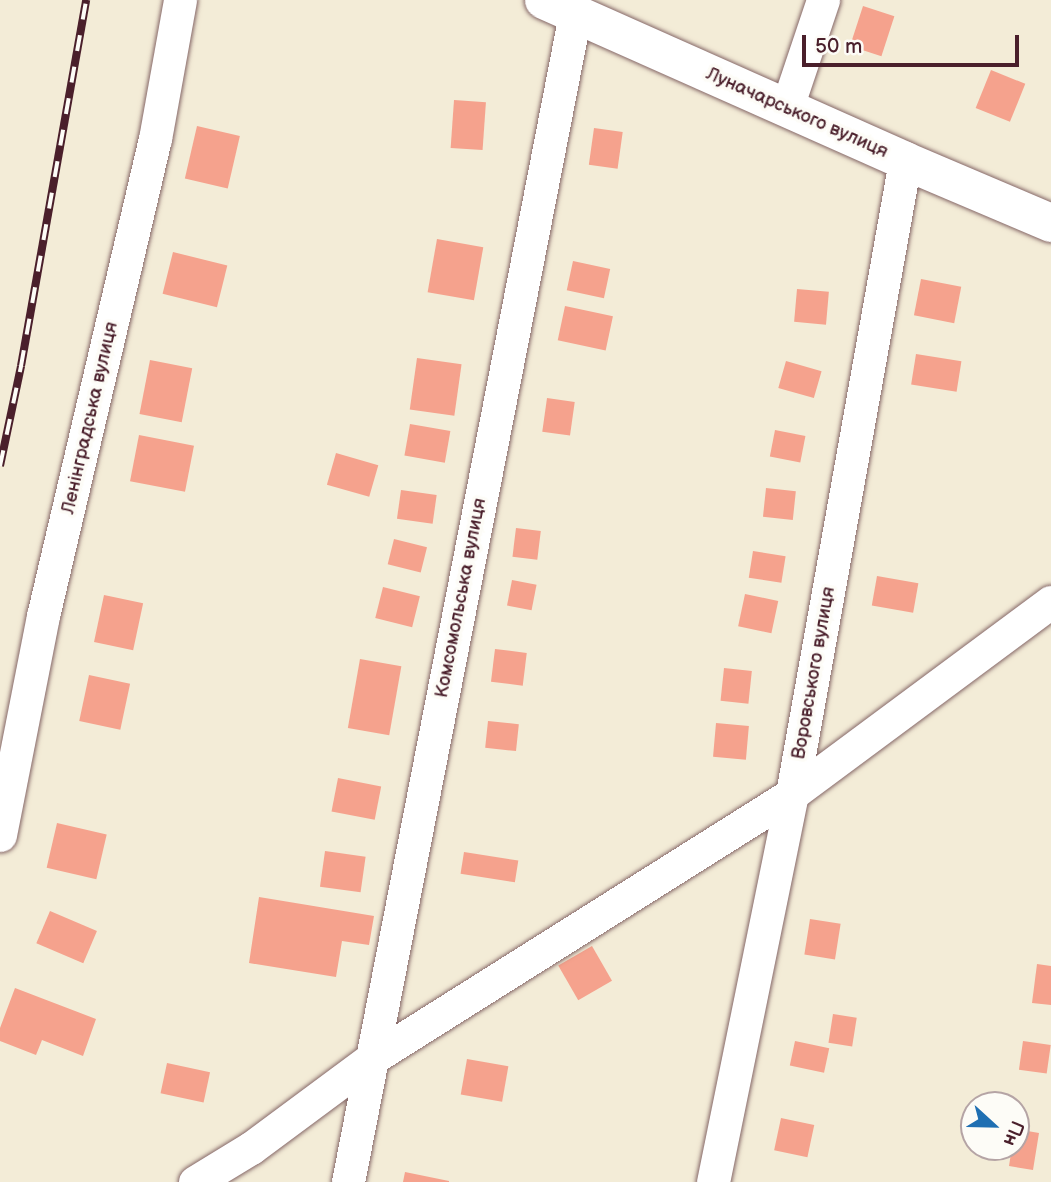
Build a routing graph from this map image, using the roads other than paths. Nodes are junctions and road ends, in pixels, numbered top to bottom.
1 (180, 0) edge
2 (823, 0) edge
3 (560, 7) edge
4 (787, 107) junction
5 (905, 161) junction
6 (1051, 223) edge
7 (1051, 602) edge
8 (792, 794) junction
9 (0, 835) edge
10 (370, 1059) junction
11 (195, 1182) edge
12 (348, 1182) edge
13 (713, 1182) edge

1 - 9 street, Ленінградська вулиця
2 - 4 street
3 - 4 main road, Луначарського вулиця
3 - 10 street, Комсомольська вулиця
4 - 5 main road, Луначарського вулиця
5 - 6 main road, Луначарського вулиця
5 - 8 street, Воровського вулиця
7 - 8 street
8 - 10 street
8 - 13 street, Воровського вулиця
10 - 11 street
10 - 12 street, Комсомольська вулиця

